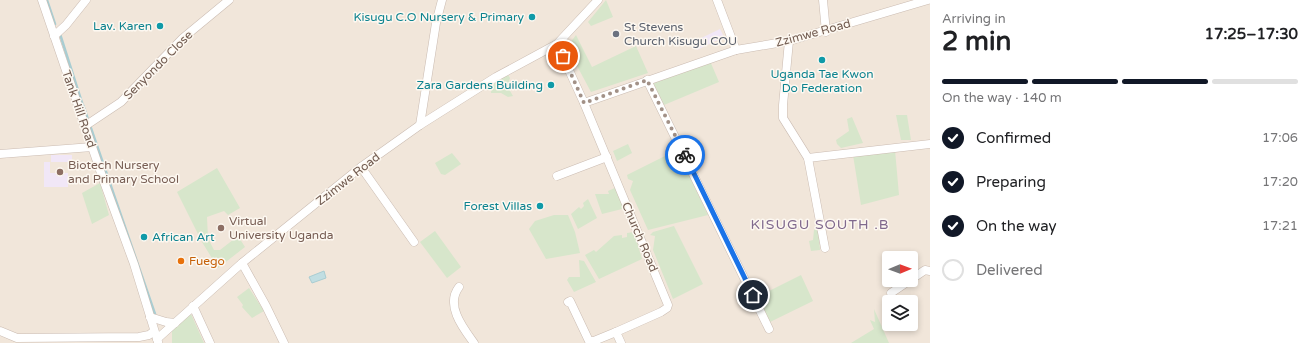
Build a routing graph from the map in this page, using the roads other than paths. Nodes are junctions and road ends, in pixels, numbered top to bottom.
1 (42, 0) edge
2 (86, 0) edge
3 (230, 0) edge
4 (442, 0) edge
5 (598, 0) edge
6 (717, 0) edge
7 (823, 0) edge
8 (928, 0) edge
9 (826, 32) junction
10 (54, 36) junction
11 (789, 42) junction
12 (557, 44) junction
13 (736, 50) junction
14 (647, 80) junction
15 (584, 103) junction
16 (420, 125) junction
17 (85, 126) junction
18 (930, 144) edge
19 (92, 147) junction
20 (0, 154) edge
21 (607, 157) junction
22 (808, 158) junction
23 (361, 167) junction
24 (557, 176) dead end
25 (414, 242) dead end
26 (825, 248) dead end
27 (242, 263) junction
28 (930, 271) edge
29 (459, 286) dead end
30 (891, 293) dead end
31 (568, 302) dead end
32 (193, 306) junction
33 (150, 317) junction
34 (175, 323) junction
35 (769, 329) dead end
36 (0, 331) edge
37 (616, 332) junction
38 (156, 338) edge
39 (210, 343) edge
40 (284, 343) edge
41 (474, 343) edge
42 (621, 343) edge

1 - 10 street, Tank Hill Road
2 - 10 street
3 - 17 street, Senyondo Close
4 - 16 street
5 - 12 street, Zzimwe Road
6 - 13 street
7 - 9 street
8 - 9 street, Zzimwe Road
9 - 11 street, Zzimwe Road
10 - 17 street, Tank Hill Road
11 - 13 street, Zzimwe Road
11 - 22 street
12 - 15 street, Church Road
12 - 16 street, Zzimwe Road
13 - 14 street, Zzimwe Road
14 - 15 street, Zzimwe Road
14 - 35 street
15 - 21 street, Church Road
16 - 23 street, Zzimwe Road
17 - 19 street, Tank Hill Road
18 - 22 street
19 - 20 street
19 - 33 street, Tank Hill Road
21 - 24 street
21 - 37 street, Church Road
22 - 26 street
23 - 25 street
23 - 27 street, Zzimwe Road
27 - 32 street, Zzimwe Road
27 - 40 street
28 - 30 street
29 - 41 street
31 - 37 street
32 - 34 street, Zzimwe Road
32 - 39 street
33 - 34 street
33 - 38 street, Tank Hill Road
34 - 38 street, Zzimwe Road
36 - 38 street
37 - 42 street

